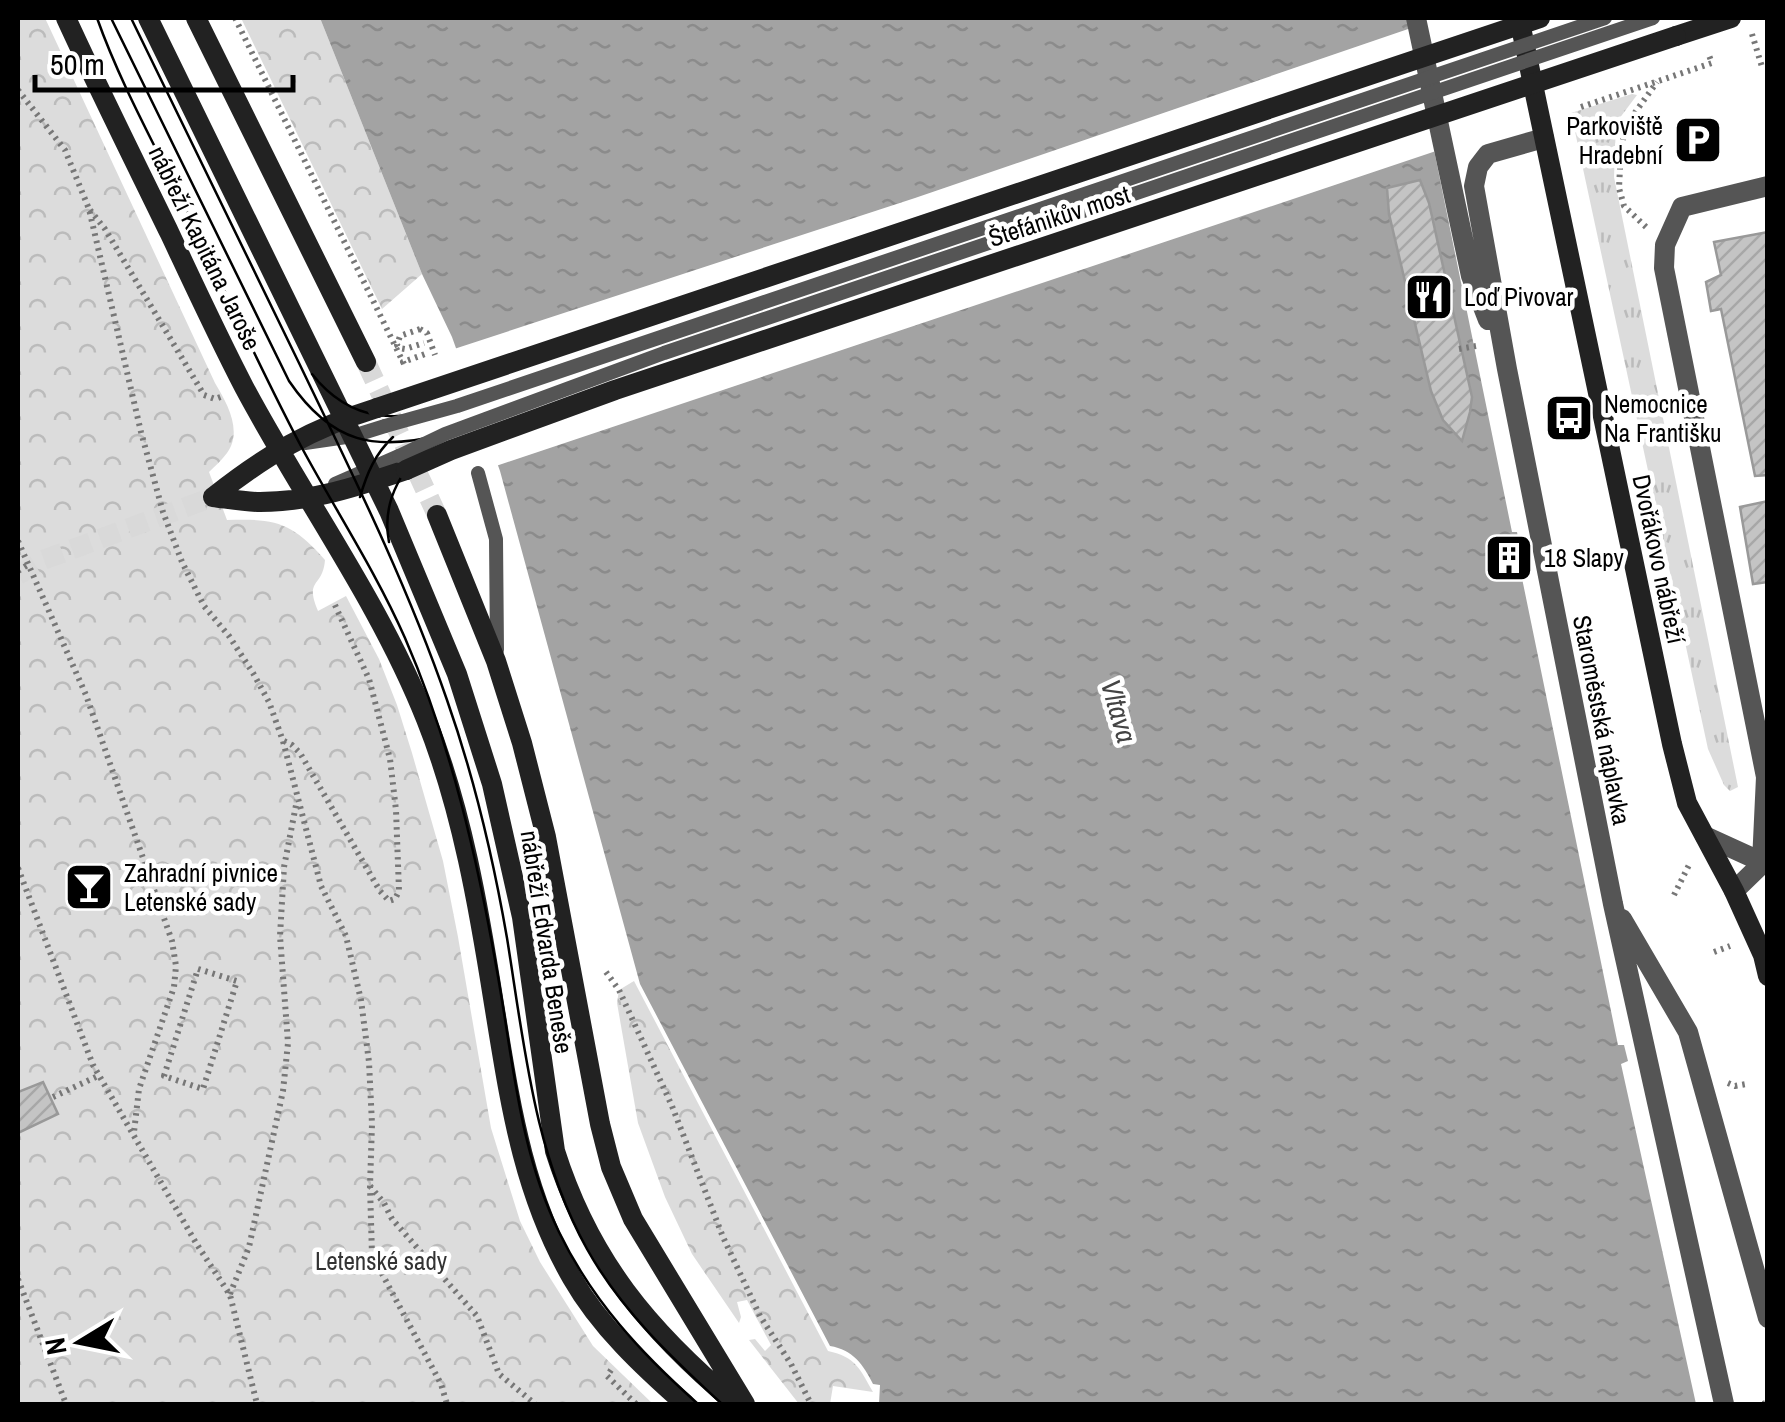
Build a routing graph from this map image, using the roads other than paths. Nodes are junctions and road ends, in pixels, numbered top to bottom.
1 (66, 18) edge
2 (148, 18) edge
3 (196, 18) edge
4 (1416, 18) edge
5 (1518, 18) edge
6 (1540, 18) edge
7 (1604, 18) edge
8 (1654, 18) edge
9 (1732, 18) edge
10 (1544, 138) junction
11 (1768, 186) edge
12 (366, 362) tunnel mouth
13 (1507, 369) junction
14 (381, 417) junction
15 (348, 427) junction
16 (280, 450) junction
17 (402, 463) junction
18 (478, 472) dead end
19 (372, 475) junction
20 (308, 496) junction
21 (437, 515) tunnel mouth
22 (496, 661) junction
23 (1704, 836) junction
24 (1765, 860) edge
25 (1734, 890) junction
26 (1613, 904) junction
27 (1768, 976) edge
28 (1768, 1318) edge
29 (685, 1404) edge
30 (736, 1404) edge
31 (745, 1404) edge
32 (1724, 1404) edge

1 - 16 main road, nábřeží Kapitána Jaroše
2 - 15 main road, nábřeží Kapitána Jaroše
3 - 12 main road
4 - 13 street, Staroměstská náplavka
5 - 10 main road, Dvořákovo nábřeží
6 - 14 main road, Štefánikův most, bridge
7 - 14 lane, bridge
8 - 17 lane, bridge
9 - 17 main road, Štefánikův most, bridge
10 - 13 street, Staroměstská náplavka
10 - 23 main road, Dvořákovo nábřeží
11 - 24 street
13 - 26 street, Staroměstská náplavka
14 - 15 main road
15 - 16 main road
15 - 19 main road, nábřeží Kapitána Jaroše
16 - 20 main road, nábřeží Kapitána Jaroše
16 - 20 main road
17 - 19 main road
18 - 22 lane
19 - 20 main road
19 - 30 main road, nábřeží Edvarda Beneše
20 - 29 main road
21 - 22 main road
22 - 31 main road
23 - 24 street
23 - 25 main road, Dvořákovo nábřeží
24 - 25 street
25 - 27 main road, Dvořákovo nábřeží
26 - 28 street, Staroměstská náplavka
26 - 32 street, Staroměstská náplavka

